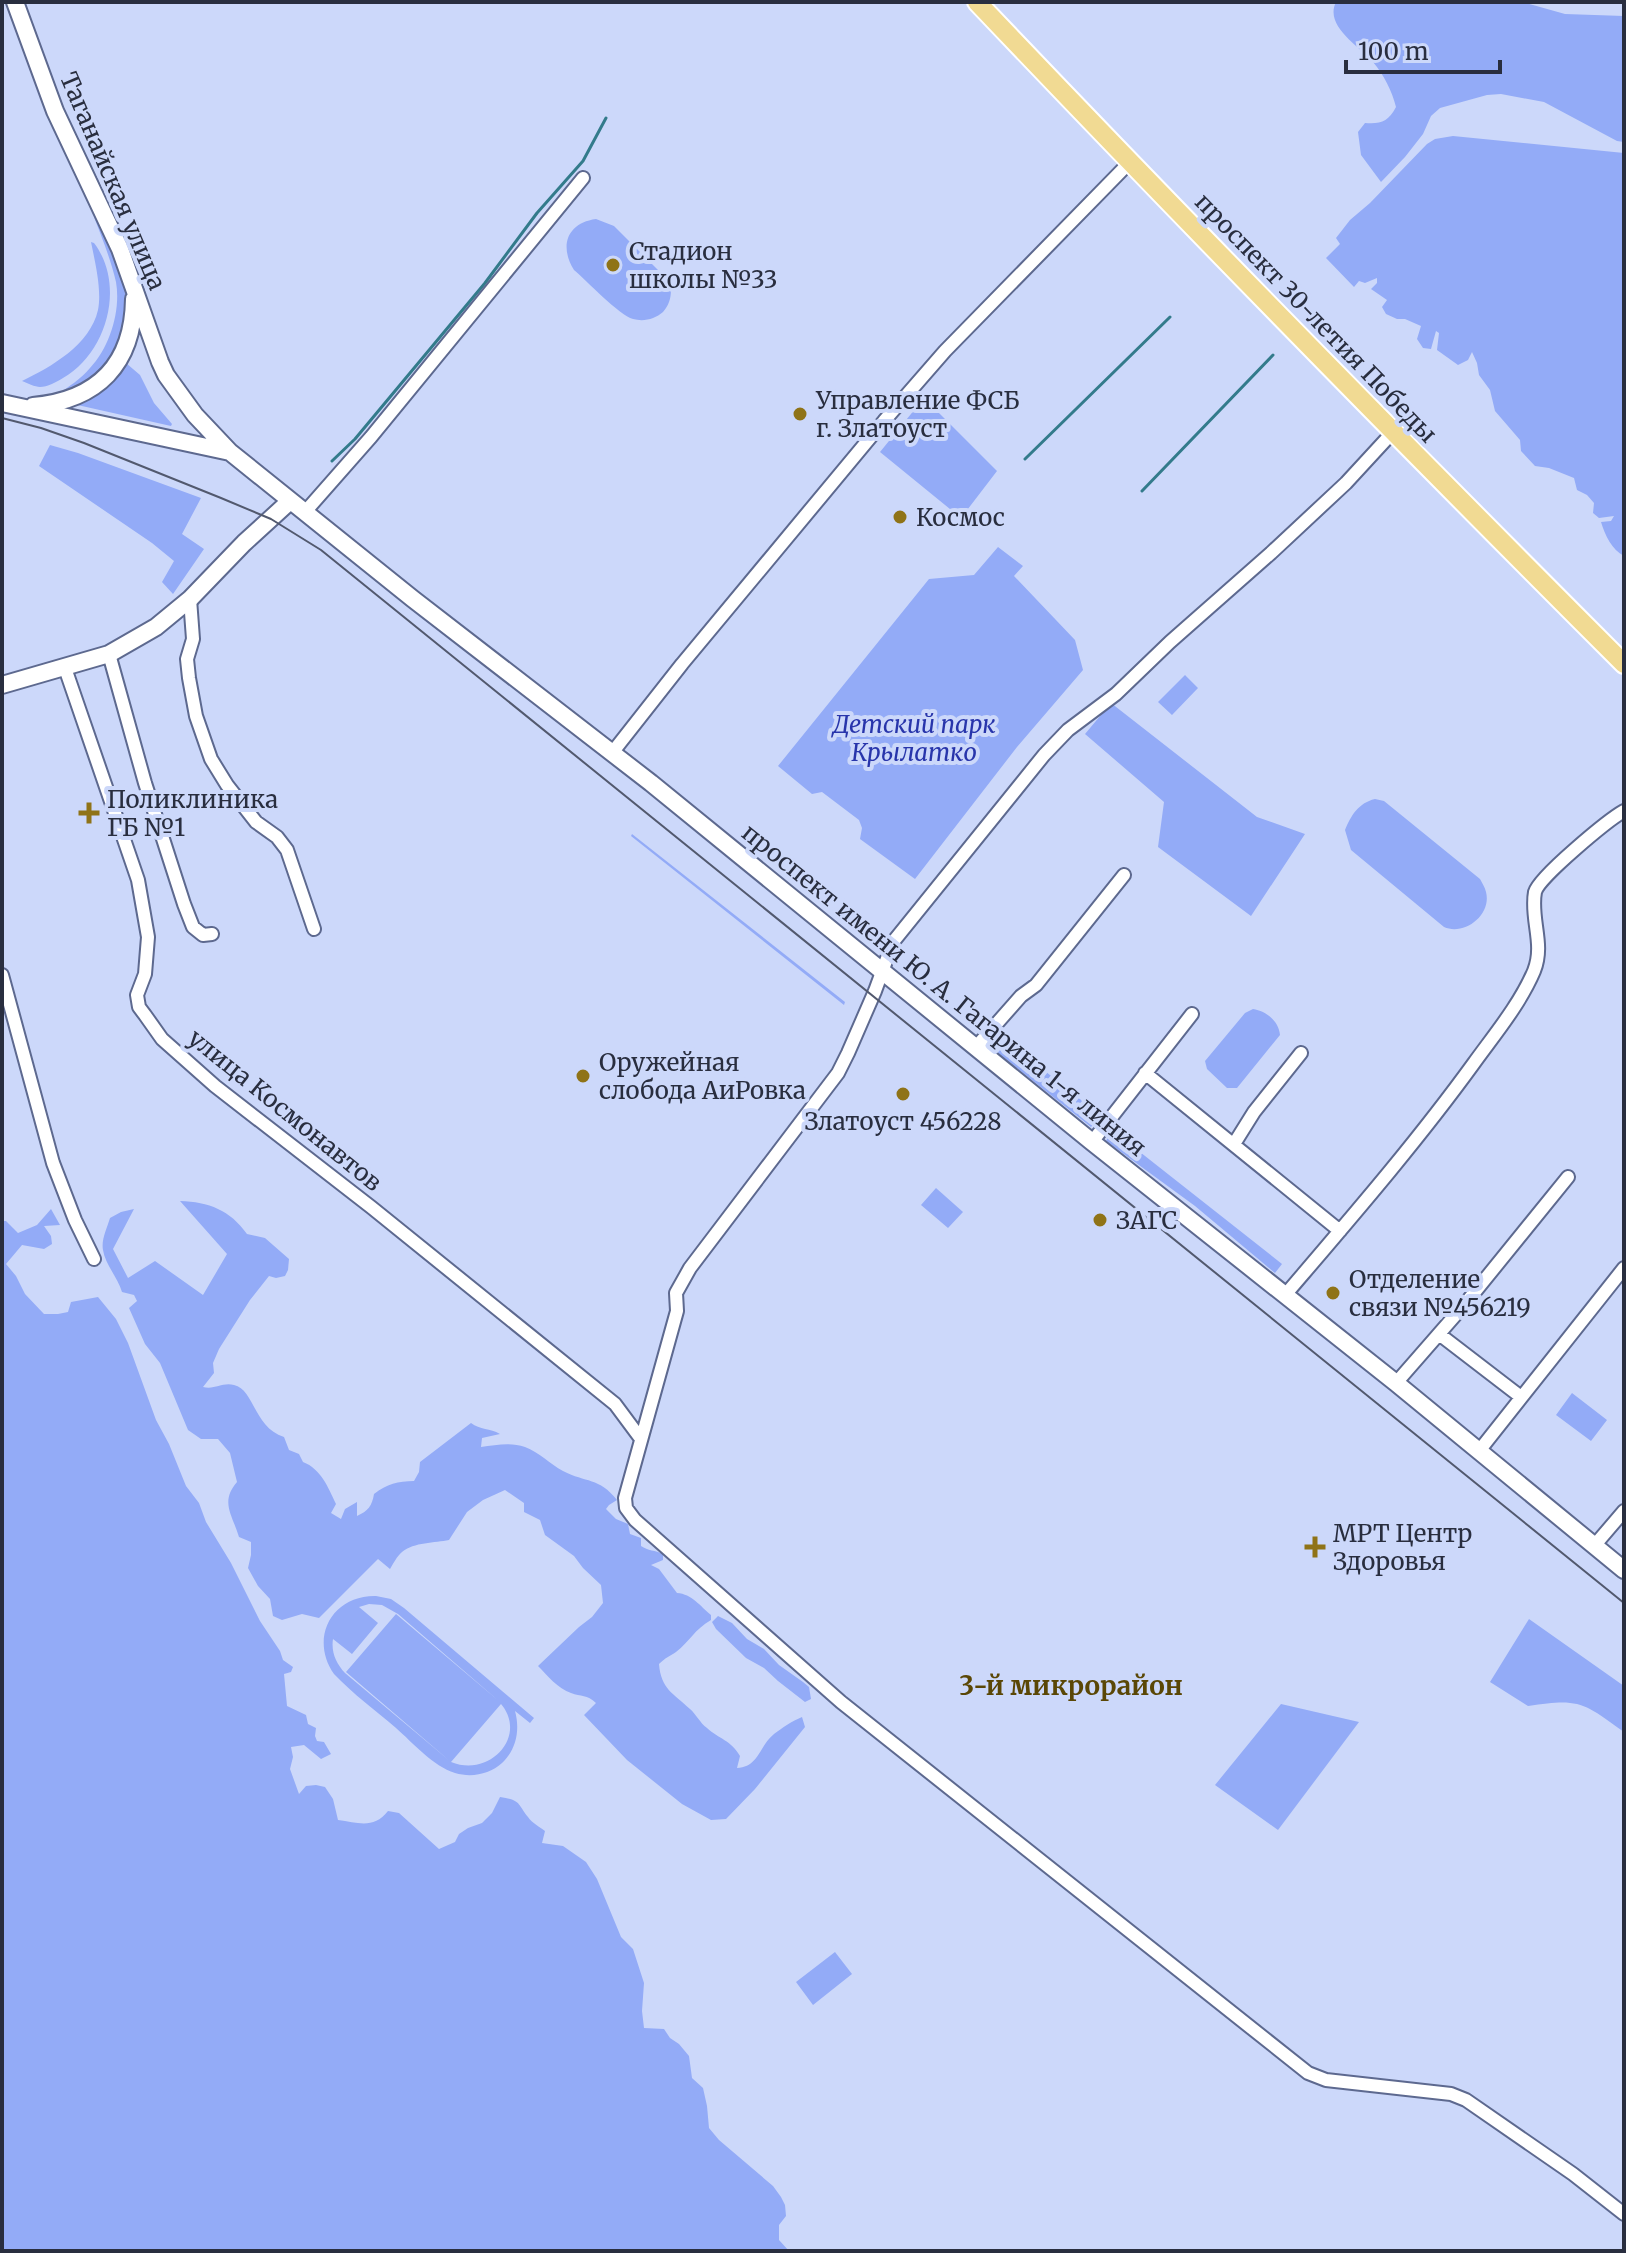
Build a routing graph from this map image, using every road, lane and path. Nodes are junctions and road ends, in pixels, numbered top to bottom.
1 (15, 2) edge
2 (29, 2) edge
3 (977, 2) edge
4 (28, 33) junction
5 (1130, 162) junction
6 (583, 178) dead end
7 (134, 289) junction
8 (2, 403) edge
9 (19, 407) junction
10 (1393, 432) junction
11 (230, 452) junction
12 (290, 501) junction
13 (305, 512) junction
14 (190, 599) junction
15 (109, 654) junction
16 (1624, 664) edge
17 (65, 668) junction
18 (2, 685) edge
19 (612, 753) junction
20 (1624, 811) edge
21 (1124, 875) dead end
22 (314, 929) dead end
23 (212, 934) dead end
24 (882, 970) junction
25 (2, 975) edge
26 (1192, 1014) dead end
27 (976, 1047) junction
28 (1301, 1053) dead end
29 (1145, 1073) junction
30 (1092, 1142) junction
31 (1234, 1144) junction
32 (1568, 1177) dead end
33 (1340, 1231) junction
34 (94, 1259) dead end
35 (1624, 1268) edge
36 (1286, 1294) junction
37 (1439, 1334) junction
38 (1396, 1383) junction
39 (1521, 1397) junction
40 (641, 1439) junction
41 (1479, 1451) junction
42 (1624, 1511) edge
43 (1594, 1546) junction
44 (1624, 1570) edge
45 (1624, 2214) edge

1 - 4 main road, Таганайская улица
2 - 4 main road
3 - 5 main road, проспект 30-летия Победы
4 - 7 main road, Таганайская улица
5 - 10 main road, проспект 30-летия Победы
5 - 19 street
6 - 13 street
7 - 9 main road
7 - 11 main road, Таганайская улица
8 - 9 main road
9 - 11 main road
10 - 16 main road, проспект 30-летия Победы
10 - 24 street
11 - 12 main road, проспект имени Ю. А. Гагарина 1-я линия
12 - 13 main road, проспект имени Ю. А. Гагарина 1-я линия
12 - 14 main road
13 - 19 main road, проспект имени Ю. А. Гагарина 1-я линия
14 - 15 main road
14 - 22 street
15 - 17 main road
15 - 23 street
17 - 18 main road
17 - 40 street, улица Космонавтов
19 - 24 main road, проспект имени Ю. А. Гагарина 1-я линия
20 - 33 street
21 - 27 street
24 - 27 main road, проспект имени Ю. А. Гагарина 1-я линия
24 - 40 street
25 - 34 street
26 - 29 street
27 - 30 main road, проспект имени Ю. А. Гагарина 1-я линия
28 - 31 street
29 - 30 street
29 - 31 street
30 - 36 main road, проспект имени Ю. А. Гагарина 1-я линия
31 - 33 street
32 - 37 street
33 - 36 street
35 - 39 street
36 - 38 main road, проспект имени Ю. А. Гагарина 1-я линия
37 - 38 street
37 - 39 street
38 - 41 main road, проспект имени Ю. А. Гагарина 1-я линия
39 - 41 street
40 - 45 street
41 - 43 main road, проспект имени Ю. А. Гагарина 1-я линия
42 - 43 street
43 - 44 main road, проспект имени Ю. А. Гагарина 1-я линия

